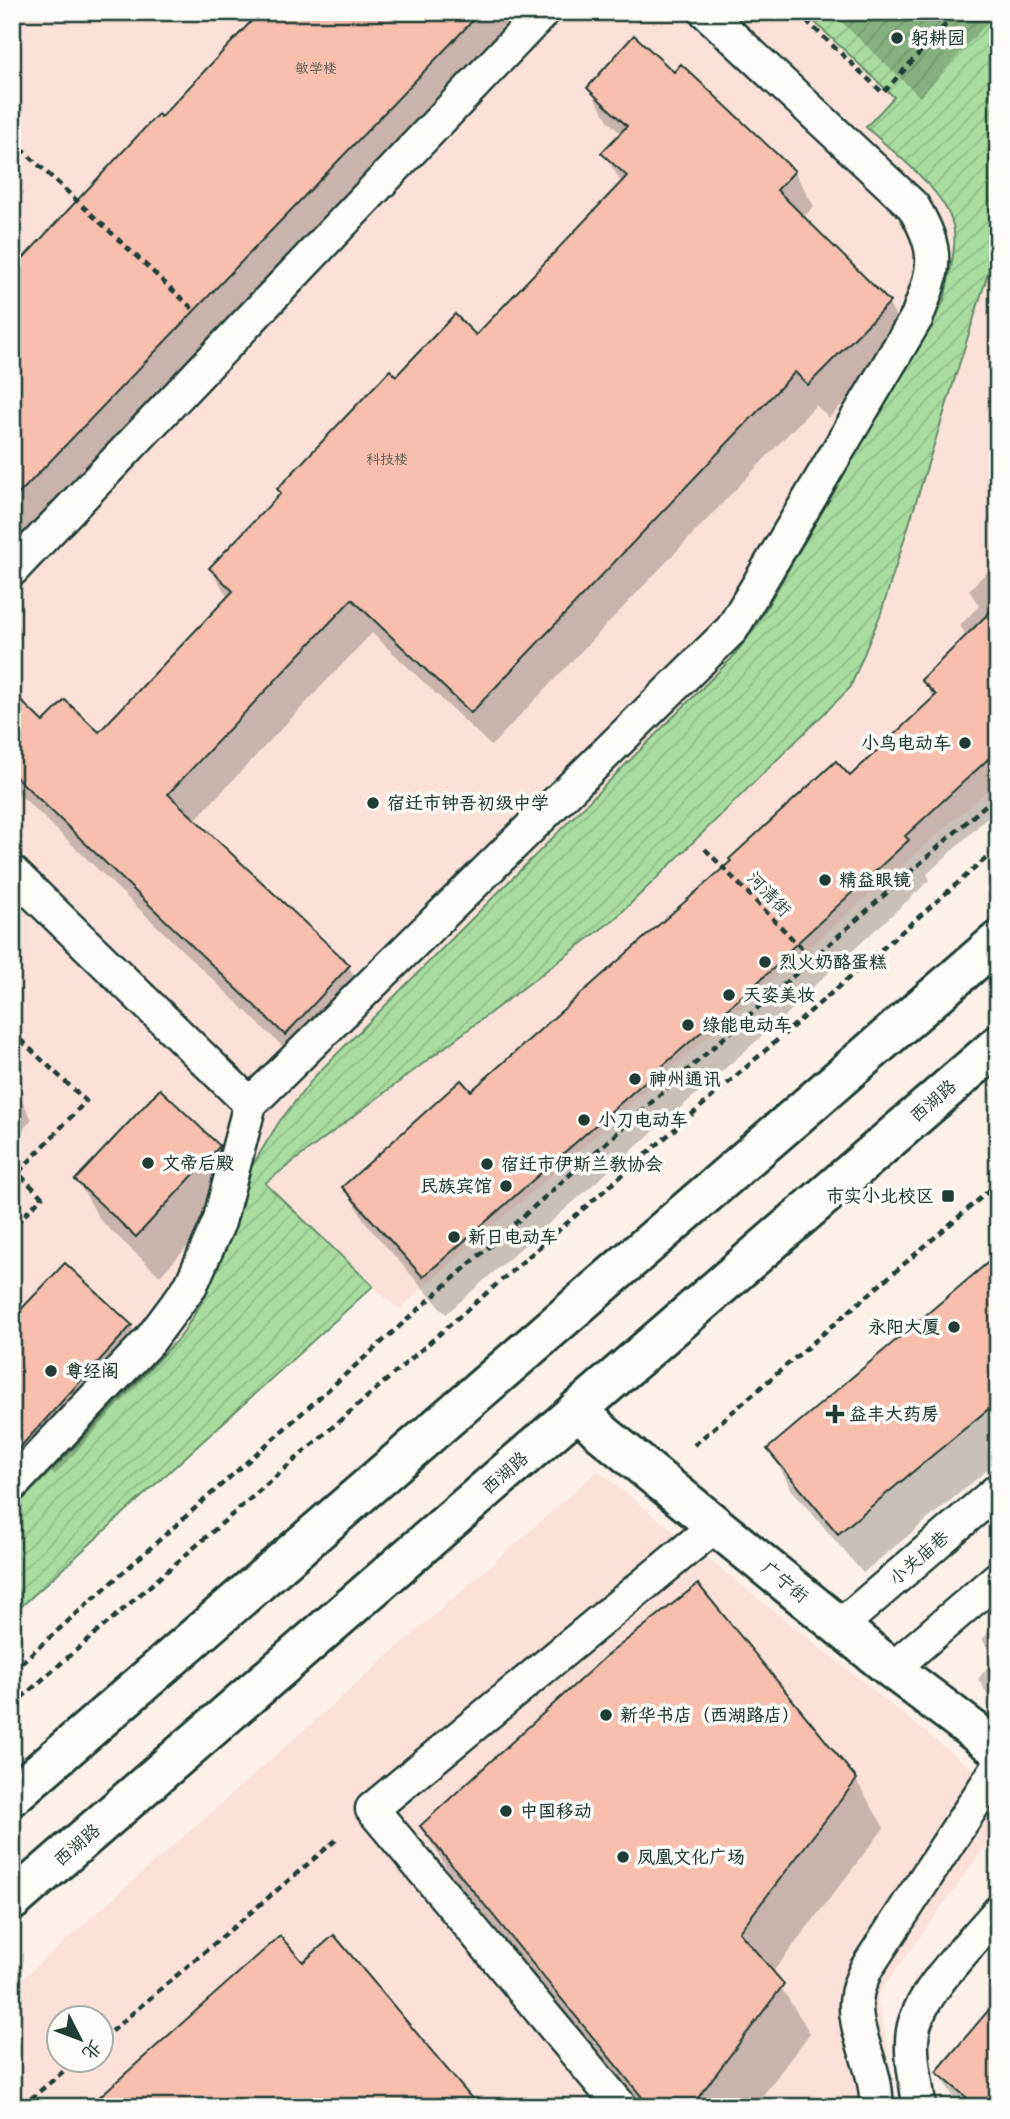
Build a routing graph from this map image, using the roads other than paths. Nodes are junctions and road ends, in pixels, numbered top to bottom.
1 (543, 12) edge
2 (706, 12) edge
3 (12, 570) edge
4 (12, 872) edge
5 (998, 941) edge
6 (998, 1045) edge
7 (250, 1104) junction
8 (578, 1409) junction
9 (12, 1485) edge
10 (998, 1490) edge
11 (715, 1526) junction
12 (998, 1578) edge
13 (840, 1626) junction
14 (892, 1669) junction
15 (998, 1749) edge
16 (998, 1767) edge
17 (16, 1787) edge
18 (12, 1901) edge
19 (998, 1912) edge
20 (621, 2107) edge
21 (876, 2107) edge
22 (919, 2107) edge

1 - 3 lane
2 - 7 lane
4 - 7 lane
5 - 17 main road
6 - 8 main road, 西湖路
7 - 9 lane
8 - 11 main road, 广宁街
8 - 18 main road, 西湖路
10 - 13 lane, 小关庙巷
11 - 13 main road, 广宁街
11 - 20 lane
12 - 14 lane
13 - 14 main road, 广宁街
14 - 15 main road, 广宁街
16 - 21 lane
19 - 22 lane

